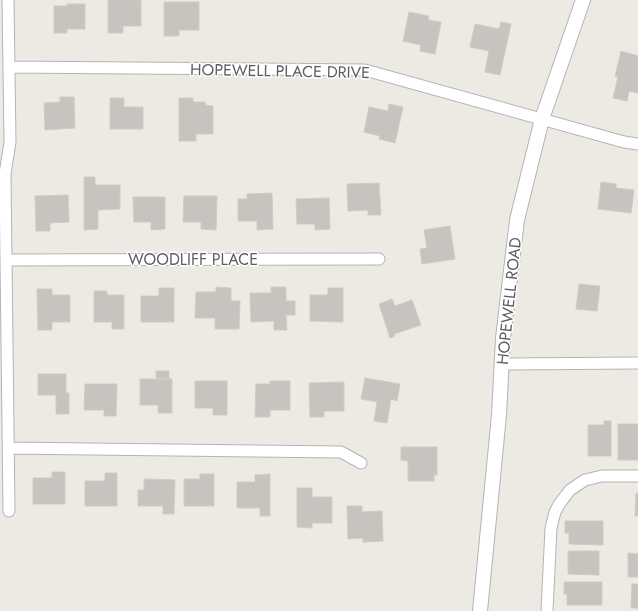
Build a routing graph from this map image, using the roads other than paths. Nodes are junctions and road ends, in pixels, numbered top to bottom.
1 (8, 0) edge
2 (583, 0) edge
3 (9, 67) junction
4 (542, 118) junction
5 (638, 144) edge
6 (379, 259) dead end
7 (6, 260) junction
8 (638, 363) edge
9 (502, 364) junction
10 (8, 448) junction
11 (361, 463) dead end
12 (638, 476) edge
13 (9, 511) dead end
14 (480, 611) edge
15 (547, 611) edge

1 - 3 street
2 - 4 street, HOPEWELL ROAD
3 - 4 street, HOPEWELL PLACE DRIVE
3 - 7 street
4 - 5 street, HOPEWELL PLACE DRIVE
4 - 9 street, HOPEWELL ROAD
6 - 7 street, WOODLIFF PLACE
7 - 10 street
8 - 9 street
9 - 14 street, HOPEWELL ROAD
10 - 11 street
10 - 13 street
12 - 15 street

